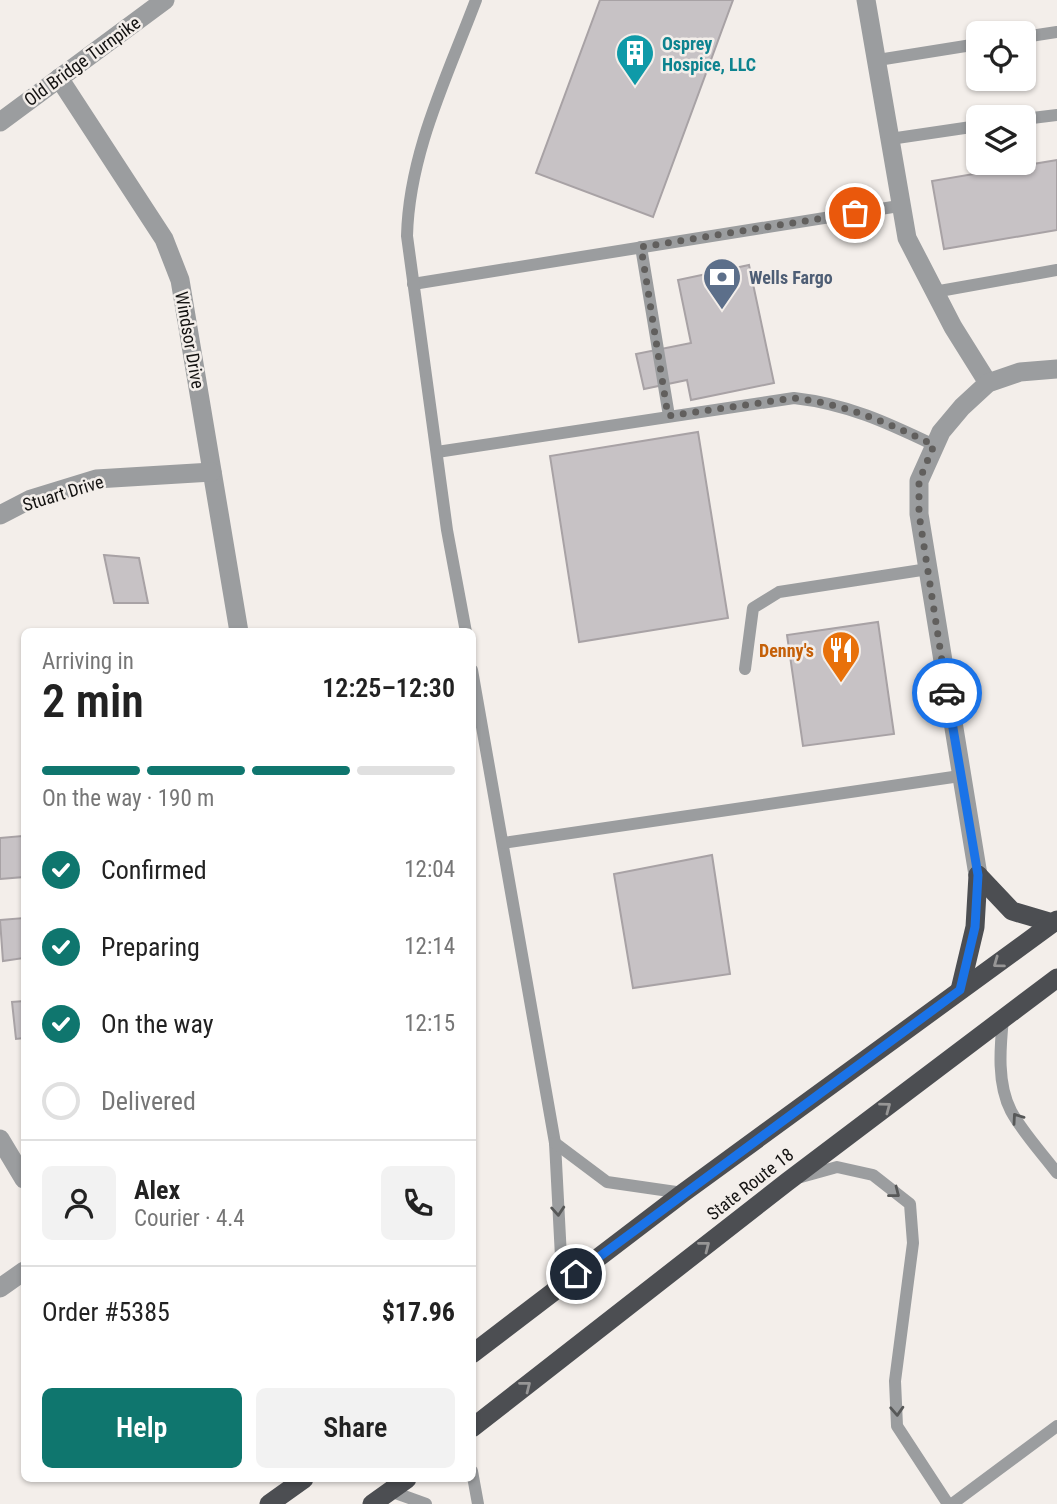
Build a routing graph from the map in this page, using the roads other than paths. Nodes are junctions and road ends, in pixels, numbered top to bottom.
1 (165, 0) edge
2 (476, 0) edge
3 (866, 0) edge
4 (1057, 32) edge
5 (1036, 35) edge
6 (966, 46) edge
7 (878, 60) junction
8 (59, 78) junction
9 (1057, 115) edge
10 (1036, 118) edge
11 (0, 121) edge
12 (966, 128) edge
13 (890, 139) junction
14 (899, 206) junction
15 (641, 247) junction
16 (1057, 270) edge
17 (413, 284) junction
18 (934, 292) junction
19 (1057, 369) edge
20 (988, 383) junction
21 (668, 416) junction
22 (934, 445) junction
23 (437, 452) junction
24 (212, 472) junction
25 (0, 516) edge
26 (928, 569) junction
27 (238, 628) edge
28 (465, 628) edge
29 (745, 669) dead end
30 (476, 692) edge
31 (960, 776) junction
32 (503, 843) junction
33 (978, 875) junction
34 (1055, 922) edge
35 (1057, 978) edge
36 (960, 990) junction
37 (1003, 1019) junction
38 (0, 1139) edge
39 (555, 1143) junction
40 (1057, 1173) edge
41 (21, 1174) edge
42 (787, 1182) junction
43 (684, 1193) junction
44 (21, 1273) edge
45 (0, 1289) edge
46 (554, 1291) junction
47 (476, 1351) edge
48 (476, 1425) edge
49 (1057, 1426) edge
50 (300, 1482) edge
51 (403, 1482) edge
52 (474, 1482) edge
53 (390, 1491) junction
54 (269, 1504) edge
55 (372, 1504) edge
56 (426, 1504) edge
57 (478, 1504) edge
58 (950, 1504) edge

1 - 8 street, Old Bridge Turnpike
2 - 17 lane
3 - 7 street
4 - 5 lane
6 - 7 lane
7 - 13 street
8 - 11 street, Old Bridge Turnpike
8 - 24 street, Windsor Drive
9 - 10 lane
12 - 13 lane
13 - 14 street
14 - 15 lane
14 - 18 street
15 - 17 lane
15 - 21 lane
16 - 18 lane
17 - 23 lane
18 - 20 street
19 - 20 street
20 - 22 street
21 - 22 lane
21 - 23 lane
22 - 26 street
23 - 28 lane
24 - 25 street, Stuart Drive
24 - 27 street, Windsor Drive
26 - 29 lane
26 - 31 street
30 - 32 lane
31 - 32 lane
31 - 33 street
32 - 39 lane
33 - 34 highway
33 - 36 highway
34 -> 36 highway, State Route 18
35 - 37 highway, State Route 18
36 - 43 highway, State Route 18
40 -> 37 lane
42 -> 37 highway, State Route 18
38 - 41 street
39 - 43 lane
39 -> 46 lane
48 -> 42 highway, State Route 18
42 -> 58 lane
43 - 46 highway, State Route 18
44 - 45 street
46 - 47 highway, State Route 18
49 - 58 lane
50 - 54 highway
51 - 53 highway
52 - 57 lane
53 - 55 highway
53 - 56 lane

